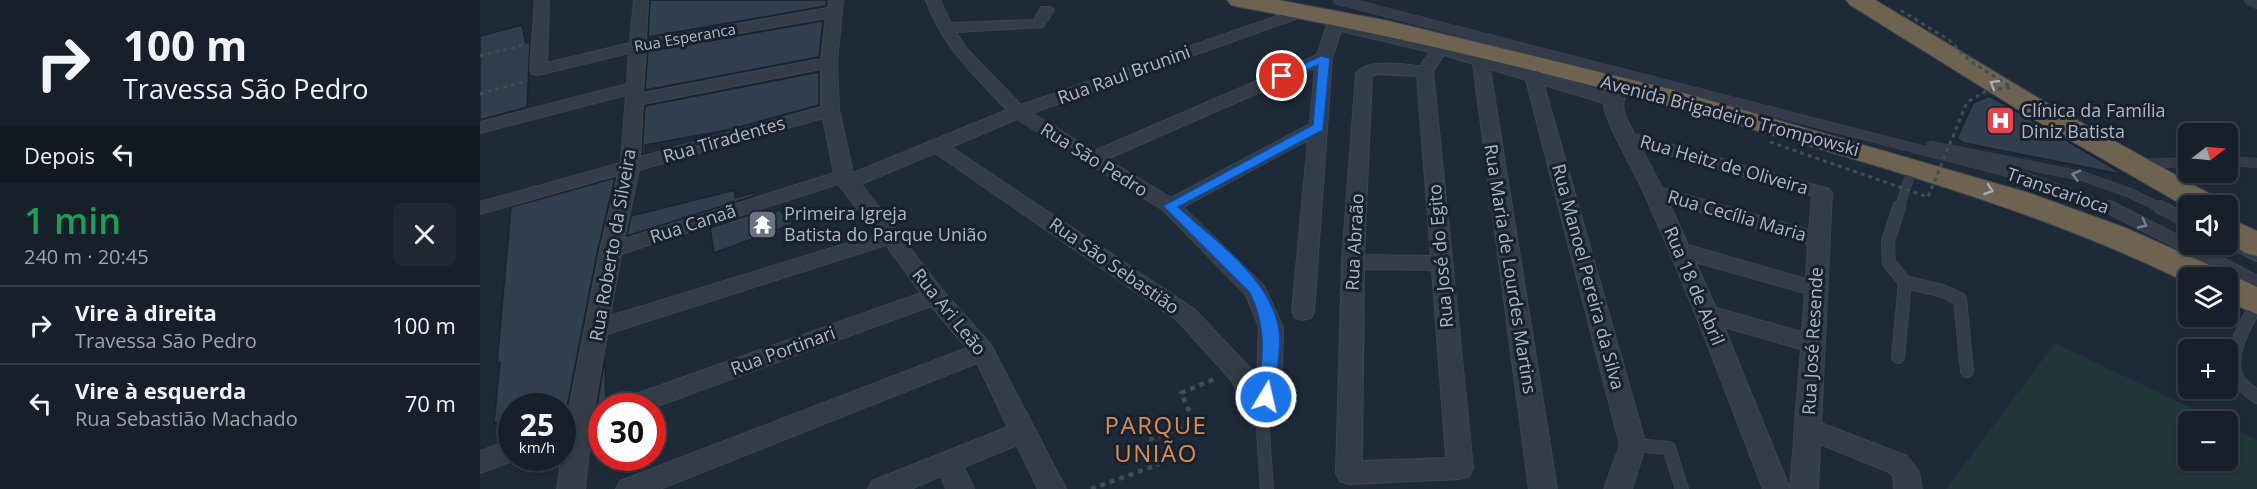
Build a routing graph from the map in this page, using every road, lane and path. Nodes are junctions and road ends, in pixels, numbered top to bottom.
1 (542, 0) edge
2 (640, 0) edge
3 (933, 0) edge
4 (1239, 0) edge
5 (2249, 0) edge
6 (2257, 4) edge
7 (1875, 5) edge
8 (834, 6) edge
9 (1302, 6) edge
10 (1046, 10) dead end
11 (1336, 14) edge
12 (946, 28) junction
13 (1389, 28) junction
14 (540, 42) junction
15 (637, 46) junction
16 (1440, 49) junction
17 (1481, 55) junction
18 (480, 56) edge
19 (1324, 58) junction
20 (829, 62) junction
21 (538, 70) junction
22 (1533, 70) junction
23 (1425, 71) junction
24 (1618, 93) junction
25 (480, 94) edge
26 (635, 94) junction
27 (830, 110) junction
28 (1018, 112) junction
29 (1318, 127) junction
30 (480, 128) edge
31 (1848, 130) junction
32 (1626, 137) junction
33 (1770, 142) dead end
34 (936, 145) junction
35 (1093, 159) junction
36 (2238, 162) edge
37 (2257, 163) edge
38 (630, 166) junction
39 (1913, 166) junction
40 (2178, 173) edge
41 (845, 180) junction
42 (2189, 183) edge
43 (1654, 192) junction
44 (1822, 193) joint
45 (2199, 195) edge
46 (1170, 206) junction
47 (480, 208) edge
48 (2178, 216) edge
49 (2238, 223) edge
50 (2257, 233) edge
51 (2238, 234) edge
52 (890, 237) junction
53 (1819, 240) junction
54 (2238, 245) edge
55 (2257, 245) edge
56 (611, 250) junction
57 (1679, 250) junction
58 (2257, 255) edge
59 (1353, 262) junction
60 (1442, 263) junction
61 (2182, 267) edge
62 (1905, 282) junction
63 (2257, 282) edge
64 (1816, 289) junction
65 (2238, 293) edge
66 (935, 296) junction
67 (2257, 303) edge
68 (1303, 312) dead end
69 (1707, 314) junction
70 (598, 328) junction
71 (1813, 344) junction
72 (984, 351) junction
73 (1898, 357) dead end
74 (1236, 369) junction
75 (1967, 371) dead end
76 (666, 393) edge
77 (2257, 397) edge
78 (1262, 417) junction
79 (581, 425) edge
80 (1808, 429) junction
81 (1024, 431) junction
82 (1634, 445) junction
83 (498, 455) edge
84 (480, 462) edge
85 (949, 462) junction
86 (1460, 468) joint
87 (571, 489) edge
88 (630, 489) edge
89 (882, 489) edge
90 (960, 489) edge
91 (1052, 489) edge
92 (1091, 489) edge
93 (1268, 489) edge
94 (1543, 489) edge
95 (1618, 489) edge
96 (1682, 489) edge
97 (1777, 489) edge
98 (1804, 489) edge
99 (1908, 489) edge

1 - 14 street
2 - 15 street, Rua Roberto da Silveira
3 - 12 street, Rua São Pedro
4 - 9 highway, Avenida Brigadeiro Trompowski
5 - 6 lane
7 - 33 path, bridge
40 -> 7 highway
8 - 15 street, Rua Esperanca
8 - 20 street, Rua Ari Leão
9 - 11 highway, Avenida Brigadeiro Trompowski
9 - 13 highway
9 - 28 street, Rua Raul Brunini
10 - 12 street
11 - 13 highway, Avenida Brigadeiro Trompowski
11 - 16 street
11 - 19 street
11 - 31 lane, Transcarioca
12 - 28 street, Rua São Pedro
13 - 17 highway, Avenida Brigadeiro Trompowski
14 - 18 path
14 - 21 street
15 - 21 street, Rua Esperanca
15 - 26 street, Rua Roberto da Silveira
16 - 17 street
16 - 23 street
17 - 22 highway, Avenida Brigadeiro Trompowski
17 - 94 street, Rua Maria de Lourdes Martins
19 - 29 street
19 - 35 street
20 - 26 street
20 - 27 street, Rua Ari Leão
21 - 25 path
22 - 24 highway, Avenida Brigadeiro Trompowski
22 - 82 street, Rua Manoel Pereira da Silva
23 - 59 street, Rua Abraão
23 - 60 street, Rua José do Egito
24 - 32 street, Rua 18 de Abril
24 - 39 highway, Avenida Brigadeiro Trompowski
26 - 30 street
26 - 38 street, Rua Roberto da Silveira
27 - 38 street, Rua Tiradentes
27 - 41 street, Rua Ari Leão
28 - 34 street, Rua Raul Brunini
28 - 35 street, Rua São Pedro
29 - 46 street
29 - 68 street
48 -> 31 lane, Transcarioca
31 -> 63 lane, Transcarioca
32 - 43 street, Rua 18 de Abril
32 - 44 street, Rua Heitz de Oliveira
34 - 41 street, Rua Raul Brunini
34 - 74 street, Rua São Sebastião
35 - 46 street, Rua São Pedro
36 - 37 lane
38 - 47 street, Rua Tiradentes
38 - 56 street, Rua Roberto da Silveira
39 -> 61 highway, Avenida Brigadeiro Trompowski
39 - 62 lane
41 - 52 street, Rua Ari Leão
41 - 56 street, Rua Canaã
42 - 45 highway
43 - 53 street, Rua Cecília Maria
43 - 57 street, Rua 18 de Abril
44 - 53 street, Rua José Resende
46 - 78 street, Rua São Pedro
49 - 50 highway
51 - 55 highway
52 - 66 street, Rua Ari Leão
52 - 70 street
53 - 64 street, Rua José Resende
54 - 58 lane
56 - 70 street, Rua Roberto da Silveira
57 - 64 street
57 - 69 street, Rua 18 de Abril
59 - 60 street
59 - 86 street, Rua Abraão
60 - 86 street, Rua José do Egito
62 - 73 lane
62 - 75 lane
64 - 71 street, Rua José Resende
65 - 67 highway
66 - 72 street, Rua Ari Leão
66 - 76 street, Rua Portinari
67 - 77 lane
69 - 71 street
69 - 97 street, Rua 18 de Abril
70 - 79 street, Rua Roberto da Silveira
71 - 80 street, Rua José Resende
72 - 81 street, Rua Ari Leão
72 - 88 street
74 - 78 street, Rua São Sebastião
74 - 92 path
78 - 93 lane, Rua São Pedro
79 - 87 street, Rua Roberto da Silveira
80 - 98 street, Rua José Resende
80 - 99 street
81 - 85 street
81 - 91 street, Rua Ari Leão
82 - 95 street
82 - 96 lane
83 - 84 street
85 - 89 street
85 - 90 street

